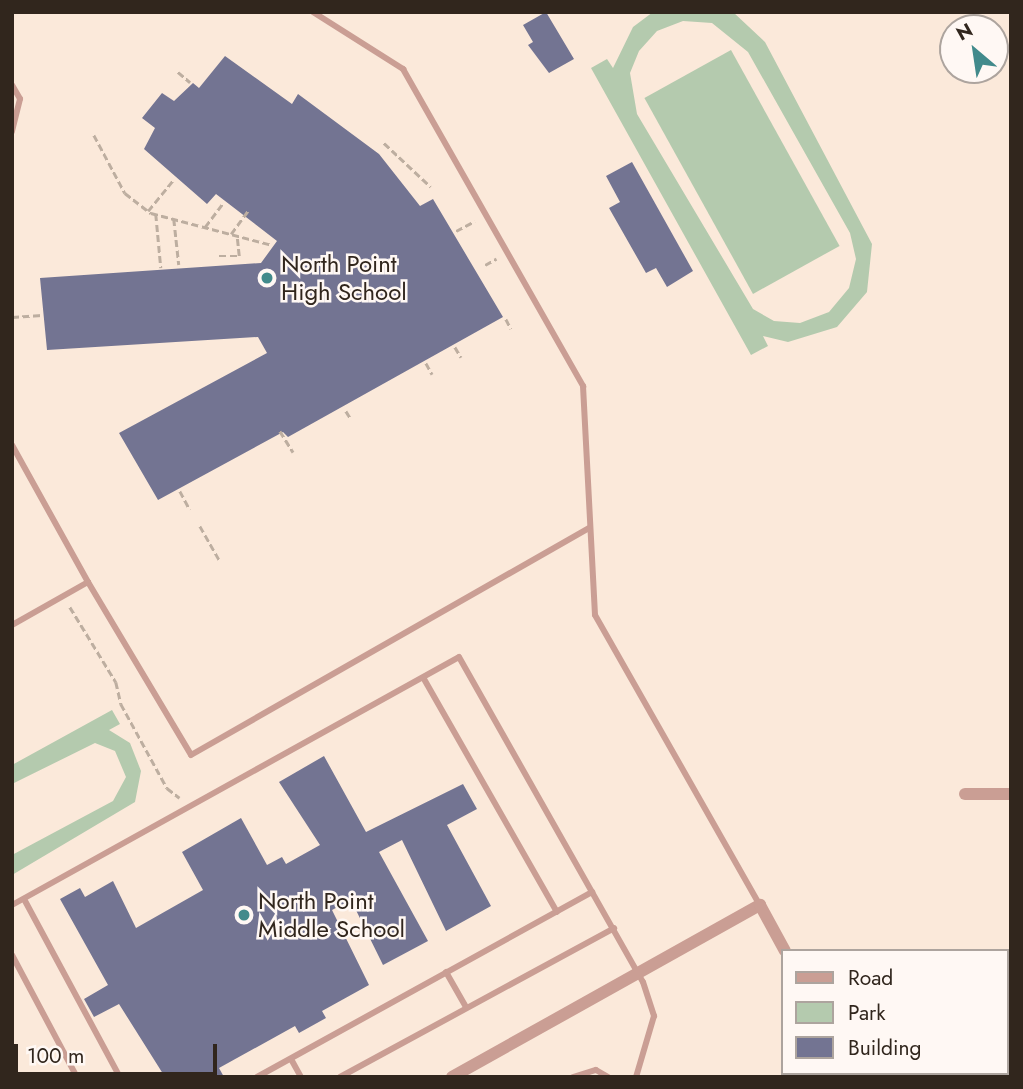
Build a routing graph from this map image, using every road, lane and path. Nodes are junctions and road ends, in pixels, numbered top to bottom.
1 (313, 12) edge
2 (178, 72) dead end
3 (190, 82) dead end
4 (12, 85) edge
5 (12, 132) edge
6 (94, 135) dead end
7 (384, 143) dead end
8 (174, 179) dead end
9 (431, 187) dead end
10 (223, 203) dead end
11 (249, 209) dead end
12 (148, 211) junction
13 (156, 214) junction
14 (174, 219) junction
15 (475, 221) dead end
16 (205, 227) junction
17 (456, 231) dead end
18 (231, 234) junction
19 (237, 236) junction
20 (272, 245) dead end
21 (219, 256) dead end
22 (496, 259) dead end
23 (179, 265) dead end
24 (485, 265) dead end
25 (161, 268) dead end
26 (42, 315) dead end
27 (12, 317) edge
28 (506, 319) dead end
29 (511, 329) dead end
30 (455, 347) dead end
31 (461, 357) dead end
32 (426, 363) dead end
33 (432, 374) dead end
34 (346, 411) dead end
35 (351, 419) dead end
36 (280, 431) dead end
37 (12, 445) edge
38 (293, 452) dead end
39 (180, 491) dead end
40 (190, 510) dead end
41 (200, 526) dead end
42 (589, 528) junction
43 (220, 561) dead end
44 (88, 582) junction
45 (70, 607) dead end
46 (12, 625) edge
47 (424, 679) junction
48 (965, 794) dead end
49 (1011, 794) edge
50 (180, 798) dead end
51 (592, 892) junction
52 (24, 899) junction
53 (12, 905) edge
54 (760, 905) junction
55 (556, 912) junction
56 (614, 928) junction
57 (784, 949) edge
58 (12, 956) edge
59 (446, 972) junction
60 (638, 972) junction
61 (466, 1007) junction
62 (290, 1059) junction
63 (77, 1077) edge
64 (120, 1077) edge
65 (257, 1077) edge
66 (301, 1077) edge
67 (340, 1077) edge
68 (452, 1077) edge
69 (573, 1077) edge
70 (608, 1077) edge
71 (636, 1077) edge

1 - 42 lane
2 - 3 path
4 - 5 lane
6 - 12 path
7 - 9 path
8 - 12 path
10 - 16 path
11 - 18 path
12 - 13 path
13 - 14 path
13 - 25 path
14 - 16 path
14 - 23 path
15 - 17 path
16 - 18 path
18 - 19 path
19 - 20 path
19 - 21 path
22 - 24 path
26 - 27 path
28 - 29 path
30 - 31 path
32 - 33 path
34 - 35 path
36 - 38 path
37 - 44 lane
39 - 40 path
41 - 43 path
42 - 44 lane
42 - 54 lane
44 - 46 lane
45 - 50 path
47 - 51 lane
47 - 52 lane
47 - 55 lane
48 - 49 street
51 - 55 lane
51 - 56 lane
52 - 53 lane
52 - 64 lane
54 - 57 street
54 - 60 street
55 - 59 lane
56 - 60 lane
56 - 61 lane
58 - 63 lane
59 - 61 lane
59 - 62 lane
60 - 68 street
60 - 71 lane
61 - 67 lane
62 - 65 lane
62 - 66 lane
69 - 70 lane

